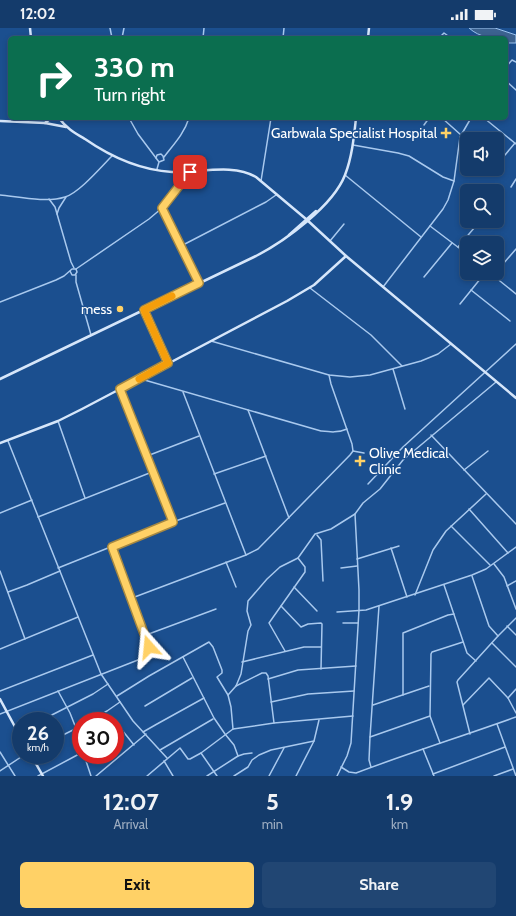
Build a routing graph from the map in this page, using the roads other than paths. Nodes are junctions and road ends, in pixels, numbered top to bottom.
1 (516, 62) edge
2 (509, 63) edge
3 (508, 83) edge
4 (516, 90) edge
5 (49, 120) edge
6 (61, 120) edge
7 (131, 120) edge
8 (188, 120) edge
9 (271, 120) edge
10 (356, 120) edge
11 (428, 120) edge
12 (444, 120) edge
13 (470, 120) edge
14 (486, 120) edge
15 (0, 121) edge
16 (45, 123) junction
17 (424, 125) dead end
18 (67, 128) junction
19 (334, 132) dead end
20 (462, 132) edge
21 (354, 134) junction
22 (460, 135) joint
23 (515, 144) edge
24 (353, 145) junction
25 (169, 150) junction
26 (152, 152) junction
27 (160, 154) junction
28 (505, 155) dead end
29 (112, 156) junction
30 (164, 157) junction
31 (156, 158) junction
32 (159, 162) junction
33 (157, 170) junction
34 (190, 172) junction
35 (345, 175) junction
36 (516, 179) edge
37 (454, 181) junction
38 (261, 182) junction
39 (511, 187) dead end
40 (276, 194) junction
41 (0, 195) edge
42 (66, 197) junction
43 (49, 199) junction
44 (162, 208) junction
45 (57, 214) junction
46 (307, 220) junction
47 (344, 224) dead end
48 (430, 226) junction
49 (474, 228) edge
50 (422, 237) junction
51 (330, 241) junction
52 (452, 243) junction
53 (181, 246) junction
54 (458, 247) joint
55 (516, 249) edge
56 (346, 256) junction
57 (71, 262) junction
58 (504, 263) edge
59 (82, 266) junction
60 (75, 269) junction
61 (70, 271) junction
62 (77, 272) junction
63 (76, 274) junction
64 (72, 275) junction
65 (64, 276) junction
66 (424, 277) dead end
67 (479, 280) edge
68 (501, 280) edge
69 (76, 282) junction
70 (199, 283) junction
71 (383, 287) junction
72 (310, 288) junction
73 (471, 290) junction
74 (516, 294) edge
75 (0, 302) edge
76 (460, 304) dead end
77 (144, 310) junction
78 (510, 321) dead end
79 (91, 335) junction
80 (211, 341) junction
81 (452, 344) junction
82 (516, 344) edge
83 (168, 363) junction
84 (402, 366) junction
85 (393, 369) junction
86 (485, 372) junction
87 (329, 375) junction
88 (0, 379) edge
89 (139, 379) junction
90 (496, 382) junction
91 (120, 389) junction
92 (183, 392) junction
93 (516, 398) edge
94 (405, 409) dead end
95 (248, 410) junction
96 (58, 421) junction
97 (347, 429) junction
98 (431, 435) junction
99 (199, 436) junction
100 (8, 440) junction
101 (0, 443) edge
102 (353, 451) junction
103 (488, 451) dead end
104 (364, 453) dead end
105 (147, 456) junction
106 (266, 456) junction
107 (464, 470) junction
108 (153, 472) junction
109 (214, 474) junction
110 (368, 484) dead end
111 (486, 494) junction
112 (85, 498) junction
113 (32, 500) junction
114 (225, 503) junction
115 (469, 510) junction
116 (0, 513) edge
117 (355, 514) junction
118 (38, 517) junction
119 (289, 518) junction
120 (173, 522) junction
121 (516, 524) edge
122 (451, 526) junction
123 (315, 534) junction
124 (399, 546) dead end
125 (112, 547) junction
126 (516, 547) edge
127 (391, 548) junction
128 (508, 553) junction
129 (246, 555) junction
130 (298, 558) junction
131 (357, 559) junction
132 (226, 562) junction
133 (494, 564) junction
134 (357, 566) junction
135 (490, 566) junction
136 (58, 568) junction
137 (341, 568) dead end
138 (0, 571) edge
139 (60, 571) junction
140 (472, 576) junction
141 (323, 581) dead end
142 (516, 581) edge
143 (444, 585) junction
144 (507, 586) junction
145 (236, 587) dead end
146 (294, 587) junction
147 (8, 592) junction
148 (415, 595) junction
149 (407, 597) junction
150 (132, 598) junction
151 (281, 606) junction
152 (379, 606) junction
153 (216, 608) dead end
154 (516, 609) edge
155 (359, 610) junction
156 (317, 611) dead end
157 (336, 612) dead end
158 (454, 614) junction
159 (79, 617) junction
160 (516, 618) edge
161 (343, 623) dead end
162 (358, 623) junction
163 (508, 626) junction
164 (146, 635) junction
165 (516, 635) edge
166 (498, 636) junction
167 (25, 639) junction
168 (463, 642) junction
169 (492, 643) junction
170 (321, 647) junction
171 (0, 649) edge
172 (284, 651) junction
173 (93, 655) junction
174 (183, 657) junction
175 (476, 661) junction
176 (242, 662) junction
177 (356, 666) junction
178 (516, 668) edge
179 (321, 669) junction
180 (101, 674) junction
181 (193, 678) junction
182 (268, 679) junction
183 (108, 684) junction
184 (236, 686) junction
185 (430, 686) junction
186 (516, 689) edge
187 (0, 691) edge
188 (58, 691) junction
189 (354, 691) junction
190 (228, 694) junction
191 (402, 695) junction
192 (117, 696) junction
193 (204, 698) junction
194 (508, 698) junction
195 (0, 699) edge
196 (120, 702) junction
197 (271, 702) junction
198 (372, 705) junction
199 (146, 706) dead end
200 (463, 706) junction
201 (66, 707) junction
202 (7, 711) junction
203 (57, 712) edge
204 (105, 712) edge
205 (516, 713) edge
206 (0, 714) edge
207 (353, 716) junction
208 (430, 716) junction
209 (516, 716) edge
210 (214, 718) junction
211 (12, 719) edge
212 (319, 719) junction
213 (72, 720) edge
214 (274, 723) junction
215 (497, 724) junction
216 (233, 729) junction
217 (124, 732) edge
218 (143, 732) junction
219 (146, 734) junction
220 (225, 734) junction
221 (470, 734) junction
222 (370, 737) junction
223 (314, 741) junction
224 (440, 743) junction
225 (134, 745) junction
226 (285, 747) junction
227 (505, 747) junction
228 (423, 749) junction
229 (160, 750) junction
230 (0, 752) edge
231 (201, 752) junction
232 (252, 753) dead end
233 (238, 756) junction
234 (72, 758) edge
235 (167, 758) junction
236 (164, 761) junction
237 (12, 763) edge
238 (36, 764) edge
239 (87, 764) edge
240 (8, 766) junction
241 (341, 767) junction
242 (370, 768) junction
243 (514, 769) junction
244 (0, 771) edge
245 (214, 772) junction
246 (42, 775) edge
247 (434, 775) edge
248 (15, 776) edge
249 (38, 776) edge
250 (91, 776) edge
251 (96, 776) edge
252 (147, 776) edge
253 (173, 776) edge
254 (207, 776) edge
255 (217, 776) edge
256 (234, 776) edge
257 (269, 776) edge
258 (296, 776) edge
259 (337, 776) edge
260 (494, 776) edge
261 (516, 776) edge

1 - 2 street
3 - 4 street
5 - 16 street
6 - 18 street
7 - 26 street
8 - 25 street
9 - 38 street
10 - 21 street
11 - 17 street
12 - 22 street
13 - 20 street
14 - 23 street
15 - 16 street
16 - 18 street
18 - 29 street
19 - 21 street
21 - 24 street
22 - 37 street
23 - 28 street
24 - 35 street
24 - 37 street
25 - 27 street
25 - 30 street
26 - 27 street
26 - 31 street
27 - 30 street
27 - 31 street
29 - 33 street
29 - 42 street
30 - 32 street
31 - 32 street
32 - 33 street
33 - 34 street
34 - 38 street
34 - 44 street
35 - 46 street
35 - 50 street
36 - 39 street
37 - 48 street
38 - 40 street
40 - 46 street
40 - 53 street
41 - 43 street
42 - 43 street
42 - 45 street
43 - 45 street
44 - 53 street
44 - 59 street
45 - 57 street
46 - 51 street
46 - 70 street
47 - 51 street
48 - 50 street
48 - 52 street
49 - 54 street
50 - 71 street
51 - 56 street
52 - 54 street
52 - 66 street
53 - 70 street
55 - 58 street
56 - 71 street
56 - 72 street
57 - 60 street
57 - 61 street
59 - 60 street
59 - 62 street
60 - 61 street
60 - 62 street
61 - 64 street
61 - 65 street
62 - 63 street
63 - 64 street
63 - 69 street
64 - 65 street
64 - 69 street
65 - 75 street
67 - 73 street
68 - 74 street
69 - 79 street
70 - 77 street
71 - 81 street
72 - 80 street
72 - 84 street
73 - 76 street
73 - 78 street
77 - 79 street
77 - 83 street
79 - 88 street
80 - 83 street
80 - 87 street
81 - 84 street
81 - 86 street
82 - 86 street
83 - 89 street
84 - 85 street
85 - 87 street
85 - 94 street
86 - 90 street
86 - 110 street
87 - 97 street
89 - 91 street
89 - 92 street
90 - 93 street
90 - 98 street
91 - 96 street
91 - 105 street
92 - 95 street
92 - 99 street
95 - 97 street
95 - 106 street
96 - 100 street
96 - 112 street
97 - 102 street
98 - 107 street
98 - 117 street
99 - 105 street
99 - 109 street
100 - 101 street
100 - 113 street
102 - 104 street
102 - 119 street
103 - 107 street
105 - 108 street
106 - 109 street
106 - 119 street
107 - 111 street
108 - 112 street
108 - 120 street
109 - 114 street
111 - 115 street
111 - 121 street
112 - 118 street
113 - 116 street
113 - 118 street
114 - 120 street
114 - 129 street
115 - 122 street
115 - 128 street
117 - 123 street
117 - 131 street
118 - 136 street
119 - 129 street
120 - 125 street
122 - 135 street
122 - 148 street
123 - 130 street
123 - 141 street
124 - 127 street
125 - 136 street
125 - 150 street
126 - 128 street
127 - 131 street
127 - 149 street
128 - 133 street
129 - 132 street
130 - 146 street
130 - 176 street
131 - 134 street
132 - 145 street
132 - 150 street
133 - 135 street
133 - 144 street
134 - 137 street
134 - 155 street
135 - 140 street
136 - 139 street
138 - 147 street
139 - 147 street
139 - 159 street
140 - 143 street
140 - 166 street
142 - 144 street
143 - 148 street
143 - 158 street
144 - 154 street
146 - 151 street
146 - 156 street
147 - 167 street
148 - 149 street
149 - 152 street
150 - 164 street
151 - 170 street
151 - 172 street
152 - 155 street
152 - 198 street
153 - 164 street
155 - 157 street
155 - 162 street
158 - 168 street
158 - 191 street
159 - 167 street
159 - 173 street
160 - 163 street
161 - 162 street
162 - 177 street
163 - 165 street
163 - 166 street
164 - 180 street
166 - 169 street
167 - 171 street
168 - 175 street
168 - 185 street
169 - 175 street
169 - 178 street
170 - 172 street
170 - 179 street
172 - 176 street
173 - 180 street
173 - 187 street
174 - 181 street
174 - 190 street
174 - 192 street
175 - 200 street
176 - 184 street
177 - 179 street
177 - 189 street
179 - 182 street
180 - 183 street
180 - 188 street
181 - 193 street
181 - 199 street
182 - 184 street
182 - 197 street
183 - 192 street
183 - 201 street
184 - 190 street
185 - 191 street
185 - 208 street
186 - 194 street
188 - 201 street
188 - 202 street
189 - 197 street
189 - 207 street
190 - 216 street
191 - 198 street
192 - 196 street
193 - 210 street
193 - 218 street
194 - 200 street
194 - 205 street
195 - 202 street
196 - 204 street
196 - 218 street
197 - 214 street
198 - 222 street
200 - 221 street
201 - 203 street
201 - 213 street
202 - 206 street
202 - 211 street
207 - 212 street
207 - 241 street
208 - 222 street
208 - 224 street
209 - 215 street
210 - 220 street
210 - 229 street
212 - 214 street
212 - 223 street
214 - 216 street
215 - 221 street
215 - 227 street
216 - 220 street
217 - 225 street
218 - 219 street
219 - 225 street
219 - 229 street
220 - 231 street
220 - 233 street
221 - 224 street
222 - 242 street
223 - 226 street
223 - 258 street
224 - 228 street
225 - 251 street
226 - 256 street
226 - 257 street
227 - 243 street
227 - 247 street
228 - 242 street
228 - 247 street
229 - 235 street
230 - 240 street
231 - 235 street
231 - 245 street
232 - 233 street
233 - 245 street
234 - 246 street
235 - 236 street
236 - 252 street
236 - 253 street
237 - 240 street
238 - 246 street
239 - 250 street
240 - 244 street
240 - 248 street
241 - 242 street
241 - 259 street
243 - 260 street
243 - 261 street
245 - 254 street
245 - 255 street
246 - 249 street

